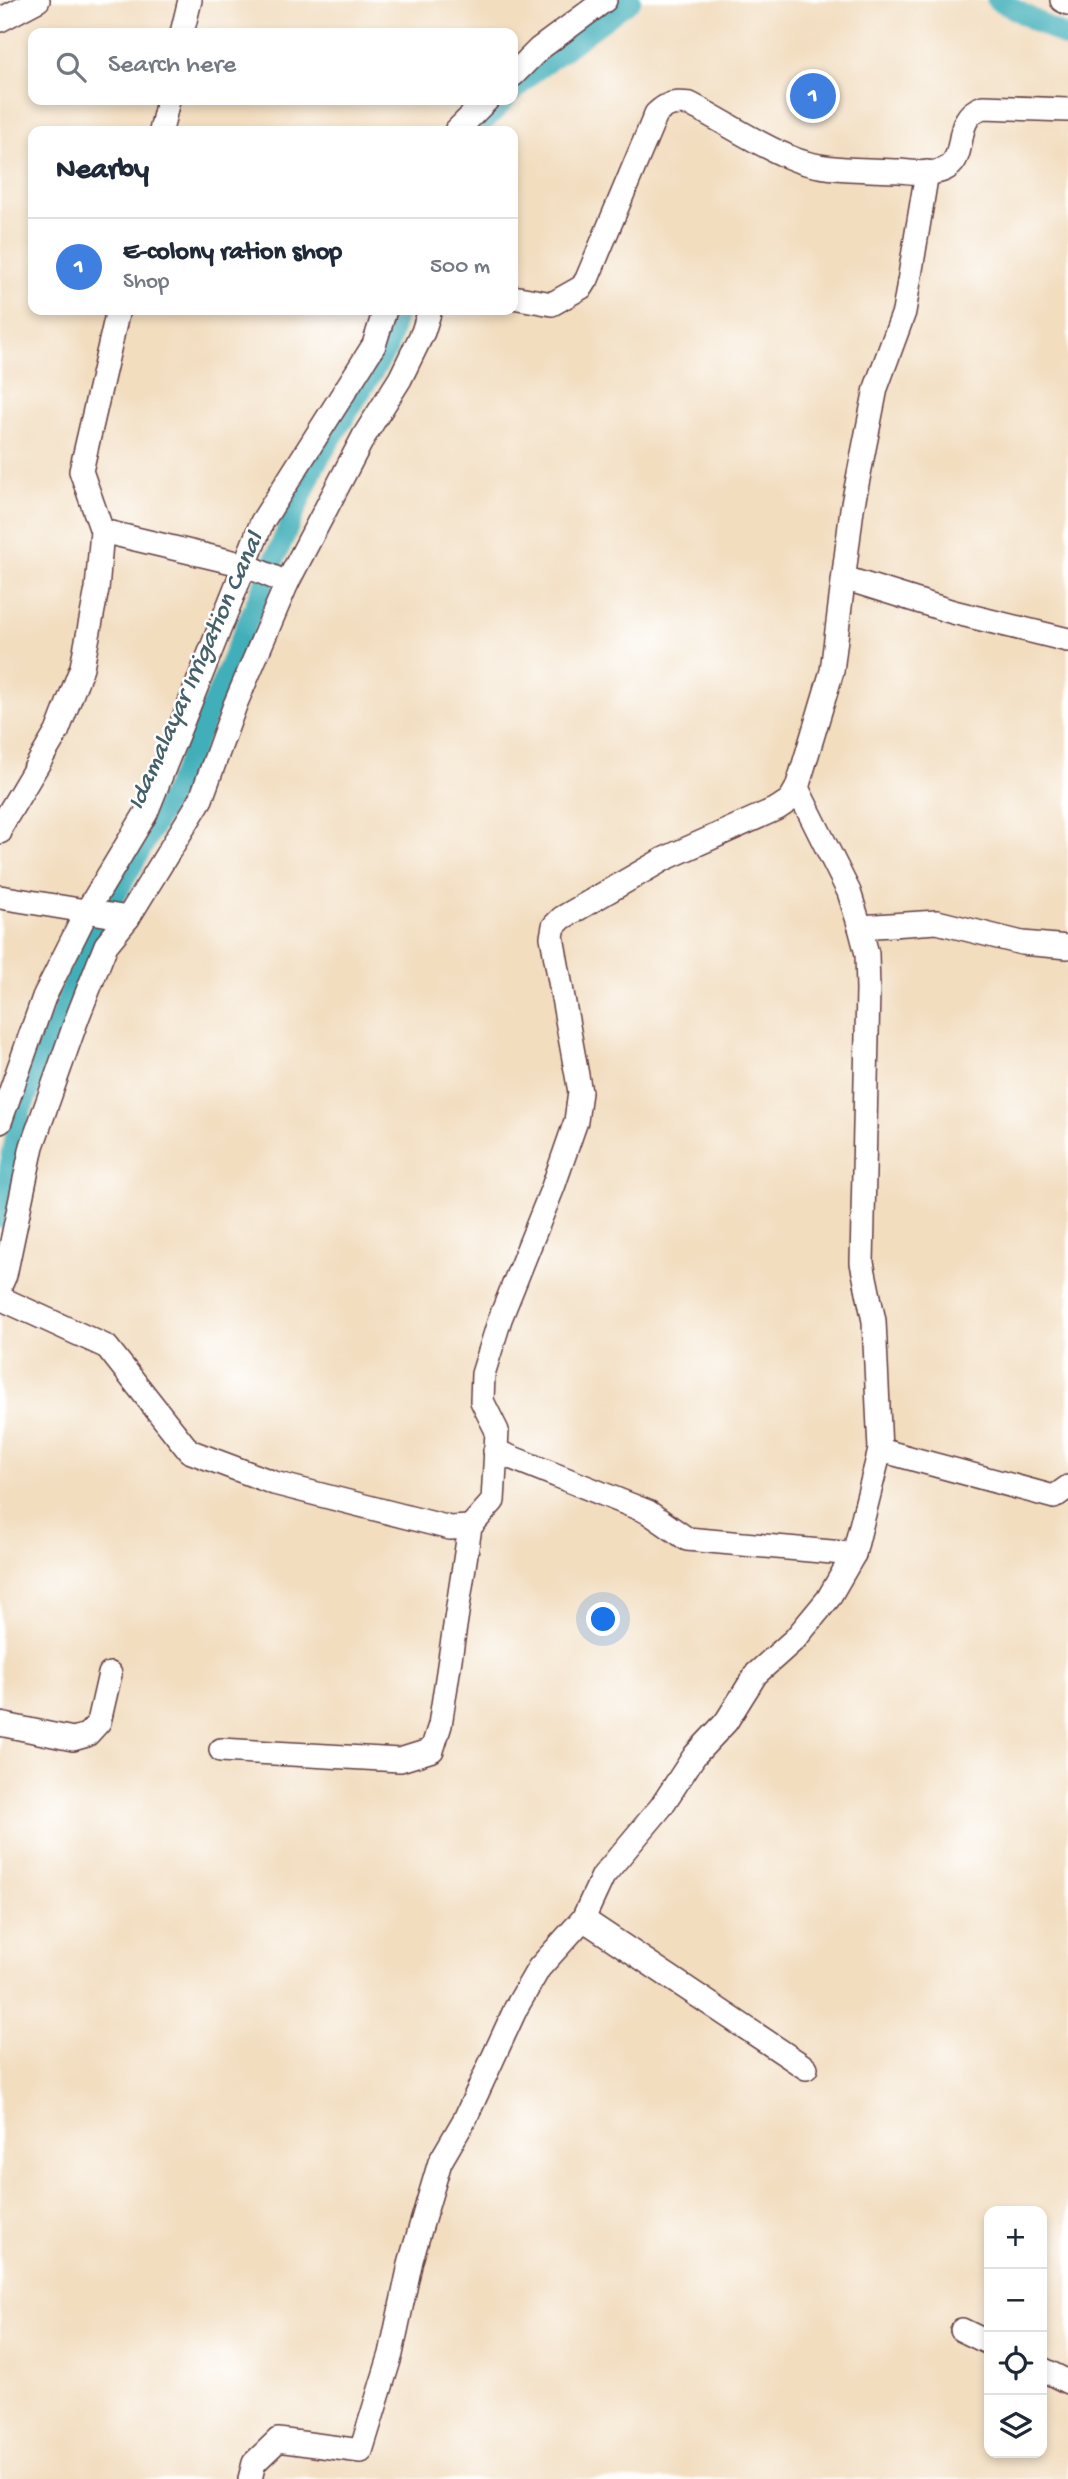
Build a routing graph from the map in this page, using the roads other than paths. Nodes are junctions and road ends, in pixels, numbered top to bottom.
1 (38, 0) edge
2 (190, 0) edge
3 (606, 0) edge
4 (1062, 0) edge
5 (1068, 3) edge
6 (0, 20) edge
7 (184, 28) edge
8 (518, 70) edge
9 (167, 105) edge
10 (482, 105) edge
11 (1068, 110) edge
12 (162, 126) edge
13 (461, 126) edge
14 (927, 172) junction
15 (518, 298) edge
16 (117, 315) edge
17 (383, 315) edge
18 (428, 315) edge
19 (102, 531) junction
20 (245, 565) junction
21 (844, 578) junction
22 (287, 583) junction
23 (1068, 640) edge
24 (797, 788) junction
25 (0, 832) edge
26 (0, 897) edge
27 (87, 911) junction
28 (128, 918) junction
29 (860, 927) junction
30 (1068, 947) edge
31 (0, 1122) edge
32 (0, 1286) edge
33 (0, 1298) edge
34 (880, 1450) junction
35 (495, 1451) junction
36 (1068, 1487) edge
37 (470, 1527) junction
38 (854, 1554) junction
39 (110, 1674) dead end
40 (0, 1724) edge
41 (221, 1750) dead end
42 (583, 1919) junction
43 (806, 2068) dead end
44 (962, 2330) dead end
45 (984, 2341) edge
46 (1047, 2372) edge
47 (1068, 2382) edge
48 (250, 2479) edge

1 - 6 street
2 - 7 street
3 - 8 street
4 - 5 street
9 - 12 street
10 - 13 street
11 - 14 street
14 - 15 street
14 - 21 street
16 - 19 street
17 - 20 street
18 - 22 street
19 - 20 street
19 - 25 street
20 - 22 street
20 - 27 street
21 - 23 street
21 - 24 street
22 - 28 street
24 - 29 street
24 - 35 street
26 - 27 street
27 - 28 street
27 - 31 street
28 - 32 street
29 - 30 street
29 - 34 street
33 - 37 street
34 - 36 street
34 - 38 street
35 - 37 street
35 - 38 street
37 - 41 street
38 - 42 street
39 - 40 street
42 - 43 street
42 - 48 street
44 - 45 street
46 - 47 street

